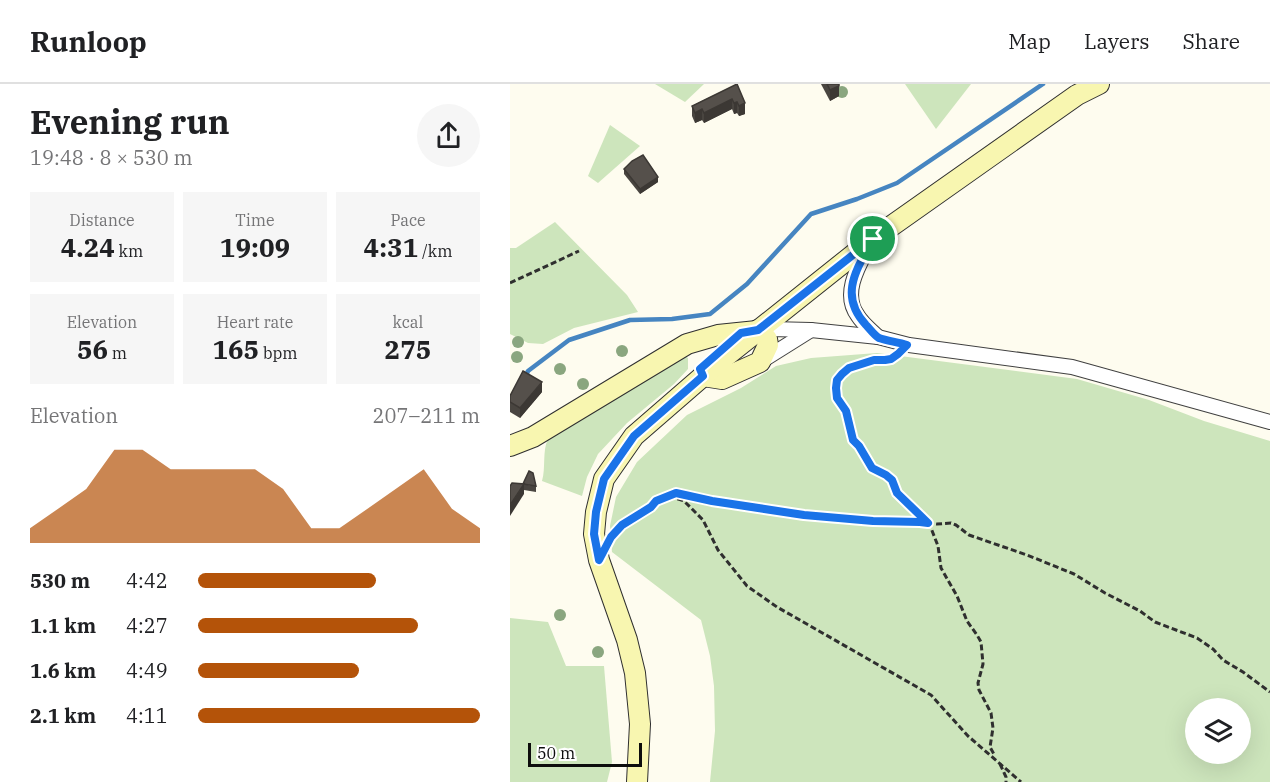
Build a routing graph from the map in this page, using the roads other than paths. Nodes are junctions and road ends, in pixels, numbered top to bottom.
1 (1099, 84) edge
2 (873, 239) junction
3 (758, 330) junction
4 (812, 330) junction
5 (878, 337) junction
6 (700, 358) junction
7 (760, 362) junction
8 (1270, 422) edge
9 (510, 446) edge
10 (637, 782) edge

1 - 2 main road
2 - 3 main road
2 - 5 street
3 - 4 street
3 - 6 main road
3 - 6 main road
3 - 7 main road
4 - 5 street
4 - 7 street
5 - 8 street
6 - 7 main road
6 - 9 main road
6 - 10 main road

